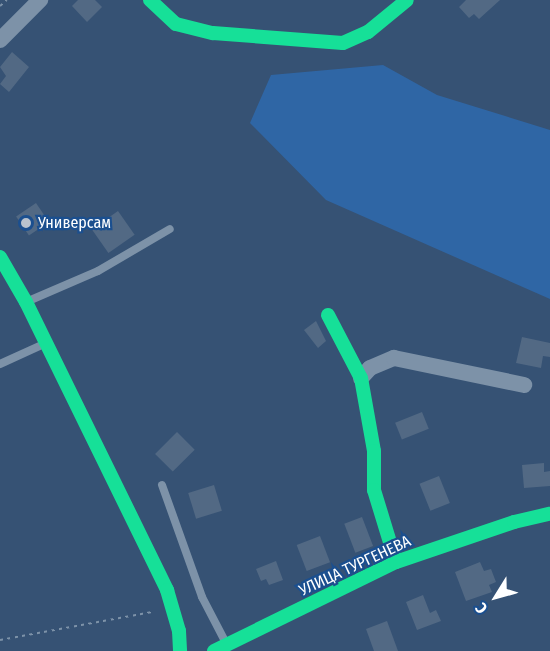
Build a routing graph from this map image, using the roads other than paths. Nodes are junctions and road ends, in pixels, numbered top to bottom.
1 (39, 0) edge
2 (150, 0) edge
3 (407, 0) edge
4 (0, 40) edge
5 (170, 229) dead end
6 (0, 257) edge
7 (26, 303) junction
8 (328, 315) dead end
9 (46, 343) junction
10 (0, 364) edge
11 (361, 378) junction
12 (524, 385) dead end
13 (162, 485) dead end
14 (550, 514) edge
15 (396, 562) junction
16 (227, 645) junction
17 (180, 651) edge
18 (214, 651) edge

1 - 4 street
2 - 3 street
5 - 7 lane
6 - 7 street
7 - 9 street
8 - 11 street
9 - 10 lane
9 - 17 street
11 - 12 street
11 - 15 street
13 - 16 lane
14 - 15 street, УЛИЦА ТУРГЕНЕВА
15 - 16 street, УЛИЦА ТУРГЕНЕВА
16 - 18 street, УЛИЦА ТУРГЕНЕВА

